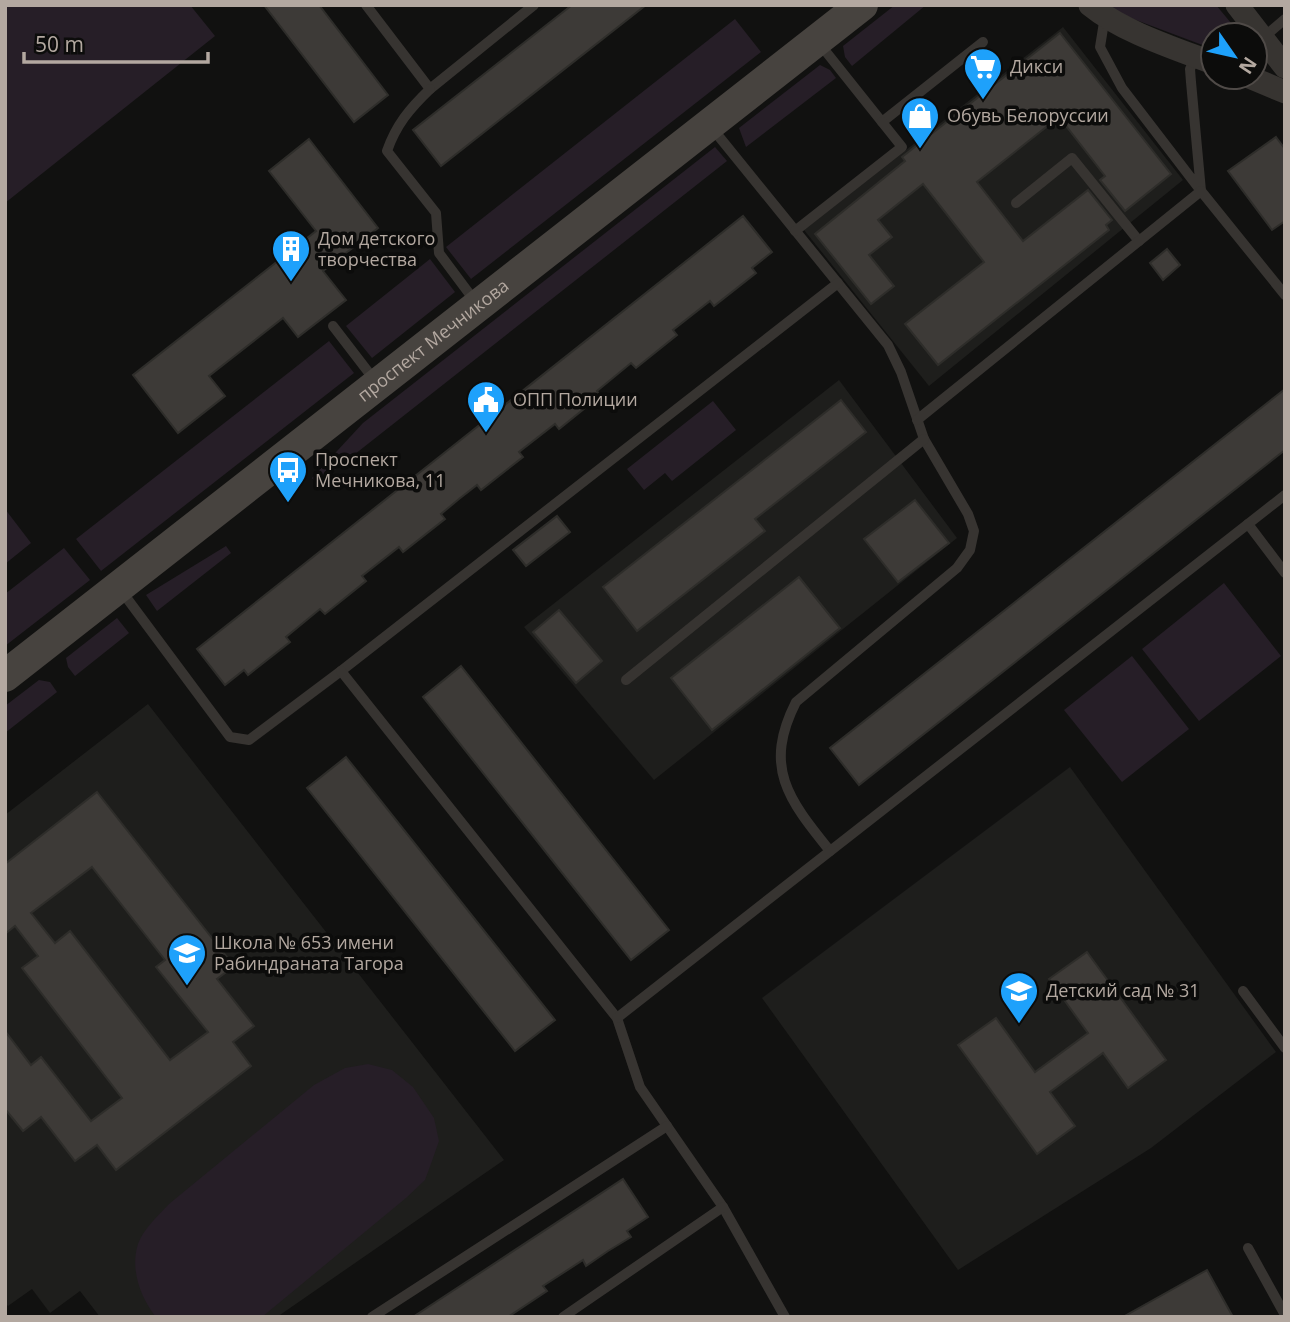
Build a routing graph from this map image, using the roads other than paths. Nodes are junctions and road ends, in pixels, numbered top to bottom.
1 (366, 5) edge
2 (534, 5) edge
3 (862, 5) edge
4 (1237, 5) edge
5 (1098, 11) edge
6 (1285, 19) edge
7 (1250, 21) edge
8 (1269, 33) edge
9 (817, 40) junction
10 (983, 42) dead end
11 (1269, 46) edge
12 (1199, 58) edge
13 (1199, 63) edge
14 (1285, 67) edge
15 (430, 89) junction
16 (882, 122) junction
17 (709, 125) junction
18 (1201, 191) junction
19 (1016, 203) dead end
20 (795, 231) junction
21 (1139, 241) junction
22 (838, 283) junction
23 (1285, 295) edge
24 (478, 305) junction
25 (333, 326) dead end
26 (377, 384) junction
27 (917, 421) junction
28 (924, 439) junction
29 (1285, 495) edge
30 (1248, 524) junction
31 (1285, 573) edge
32 (118, 588) junction
33 (341, 671) junction
34 (5, 676) edge
35 (626, 680) dead end
36 (830, 851) junction
37 (1243, 991) dead end
38 (617, 1018) junction
39 (1285, 1048) edge
40 (667, 1126) junction
41 (723, 1207) junction
42 (1248, 1248) dead end
43 (1285, 1315) edge
44 (372, 1317) edge
45 (563, 1317) edge
46 (785, 1317) edge

1 - 15 lane
2 - 15 lane
3 - 9 street, проспект Мечникова
4 - 7 street
5 - 12 street
5 - 18 lane
6 - 8 lane
9 - 16 lane
9 - 17 street, проспект Мечникова
10 - 16 lane
11 - 14 street
13 - 18 lane
15 - 24 lane
16 - 20 lane
17 - 20 lane
17 - 24 street, проспект Мечникова
18 - 21 lane
18 - 23 lane
19 - 21 lane
20 - 22 lane
21 - 27 lane
22 - 27 lane
22 - 33 lane
24 - 26 street, проспект Мечникова
25 - 26 lane
26 - 32 street, проспект Мечникова
27 - 28 lane
28 - 35 lane
28 - 36 lane
29 - 30 lane
30 - 31 lane
30 - 36 lane
32 - 33 lane
32 - 34 street, проспект Мечникова
33 - 38 lane
36 - 38 lane
37 - 39 lane
38 - 40 lane
40 - 41 lane
40 - 44 lane
41 - 45 lane
41 - 46 lane
42 - 43 lane

